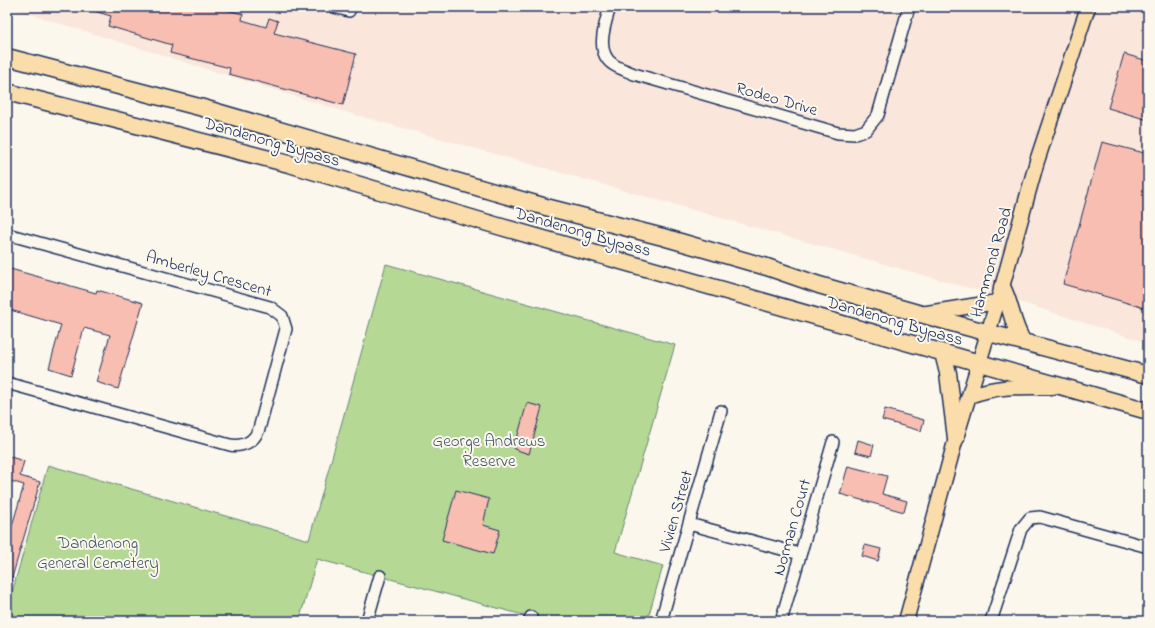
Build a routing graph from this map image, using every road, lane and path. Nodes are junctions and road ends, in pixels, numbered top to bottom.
1 (334, 7) edge
2 (610, 7) edge
3 (909, 7) edge
4 (1088, 7) edge
5 (349, 11) dead end
6 (7, 57) edge
7 (7, 92) edge
8 (7, 234) edge
9 (1000, 294) junction
10 (920, 314) junction
11 (988, 333) junction
12 (1023, 342) junction
13 (943, 353) junction
14 (979, 363) junction
15 (1148, 375) edge
16 (7, 383) edge
17 (1064, 388) junction
18 (969, 396) junction
19 (722, 411) dead end
20 (1148, 411) edge
21 (956, 438) junction
22 (833, 442) dead end
23 (688, 524) junction
24 (1148, 547) edge
25 (800, 554) junction
26 (380, 576) dead end
27 (367, 621) edge
28 (661, 621) edge
29 (781, 621) edge
30 (906, 621) edge
31 (991, 621) edge

1 - 5 street
2 - 3 street, Rodeo Drive
4 - 9 main road, Hammond Road
6 - 10 highway, Dandenong Bypass
7 - 13 highway, Dandenong Bypass
8 - 16 street, Amberley Crescent
9 - 10 main road
9 - 11 main road, Hammond Road
9 - 12 highway
10 - 11 highway, Dandenong Bypass
11 - 12 highway, Dandenong Bypass
11 - 14 main road, Hammond Road
12 - 15 highway, Dandenong Bypass
13 - 14 highway, Dandenong Bypass
13 - 21 highway
14 - 17 highway, Dandenong Bypass
14 - 18 main road, Hammond Road
17 - 18 main road
17 - 20 highway, Dandenong Bypass
18 - 21 main road, Hammond Road
19 - 23 street, Vivien Street
21 - 30 main road, Hammond Road
22 - 25 street, Norman Court
23 - 25 street
23 - 28 street, Vivien Street
24 - 31 street
25 - 29 street, Norman Court
26 - 27 street

